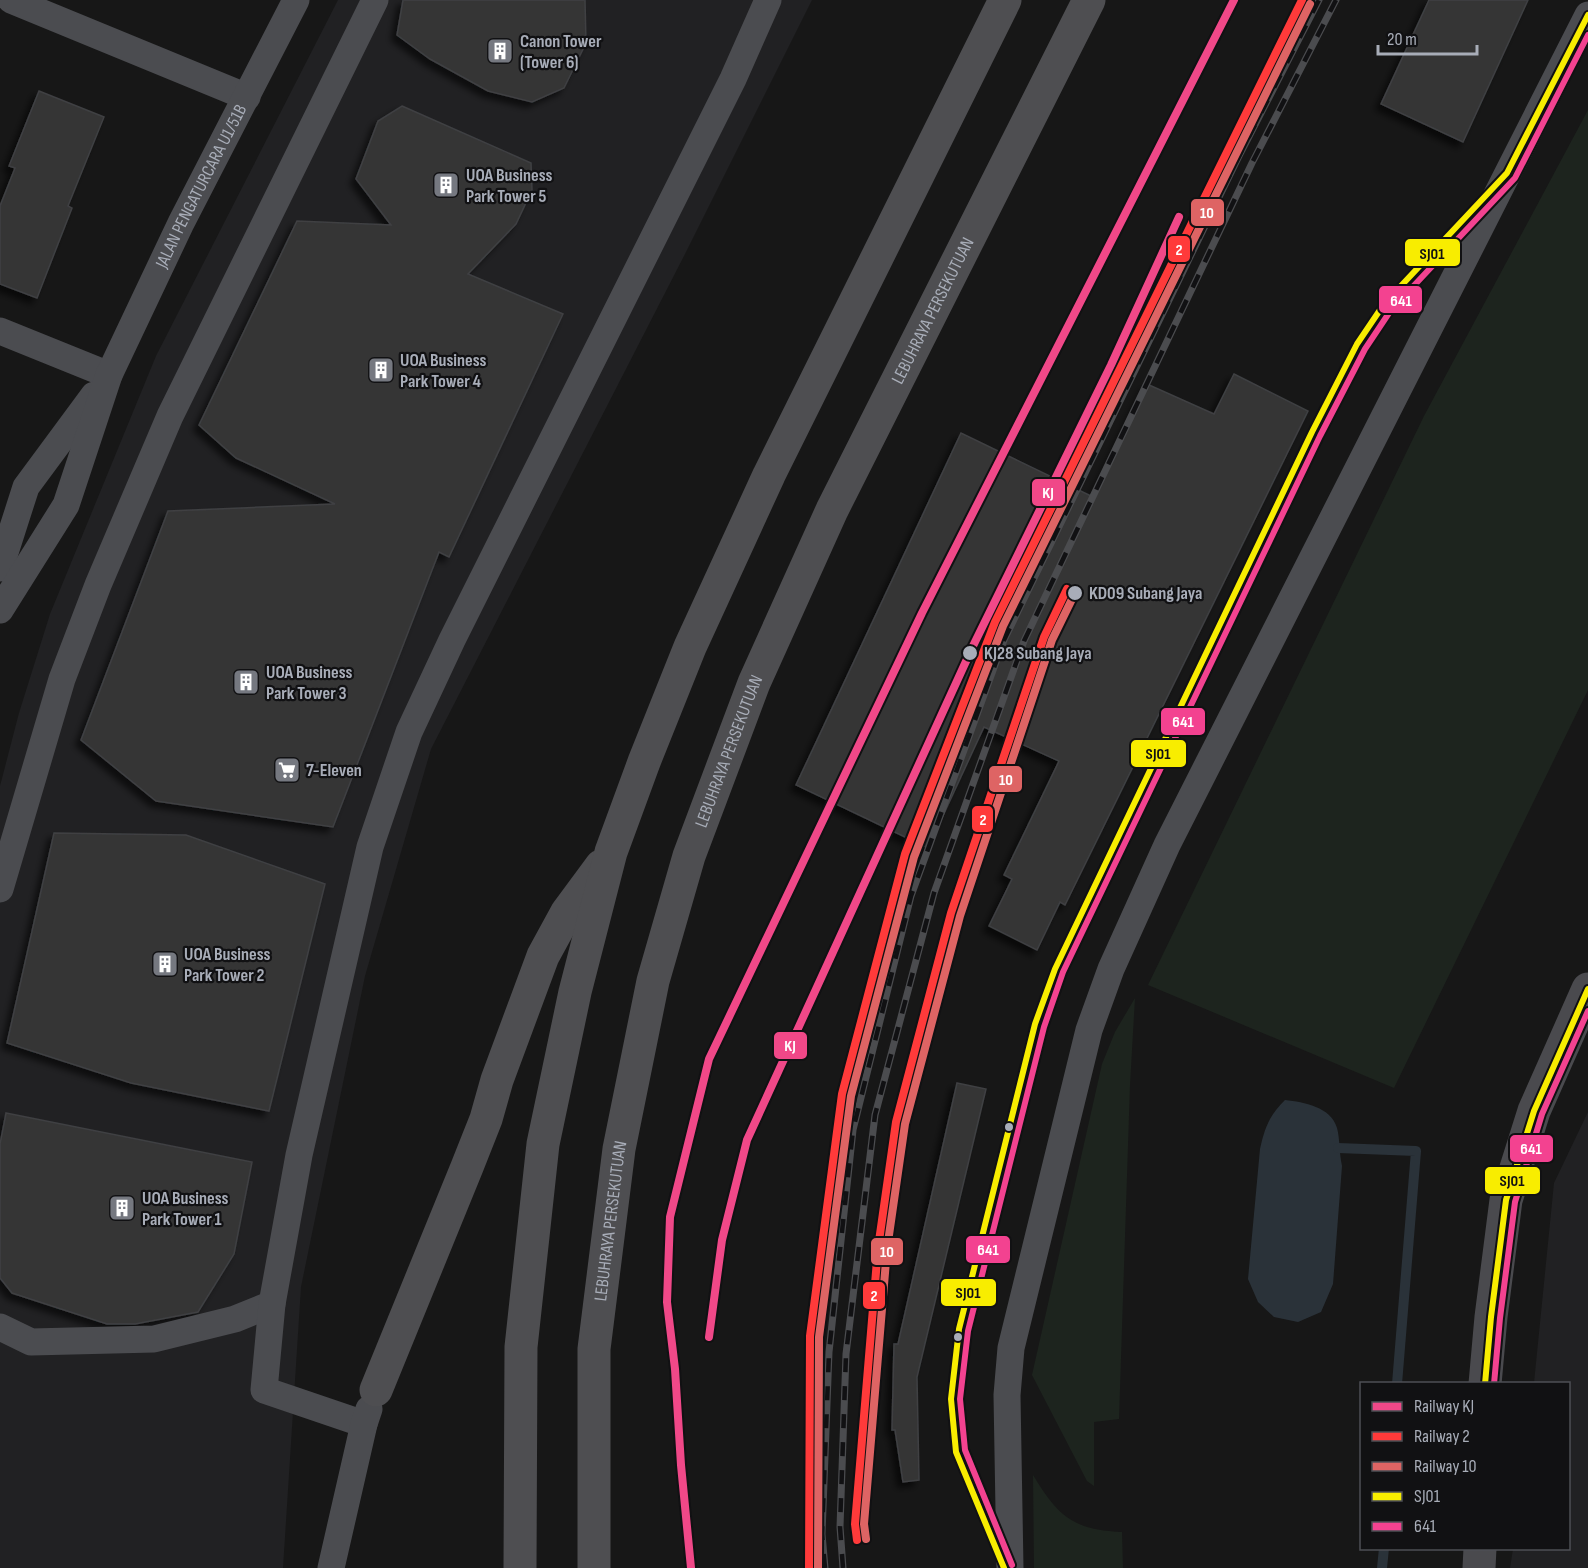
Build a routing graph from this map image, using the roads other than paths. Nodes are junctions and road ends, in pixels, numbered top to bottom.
1 (11, 0) edge
2 (296, 0) edge
3 (375, 0) edge
4 (768, 0) edge
5 (1005, 0) edge
6 (1089, 0) edge
7 (1588, 15) edge
8 (247, 97) junction
9 (0, 331) edge
10 (109, 375) junction
11 (0, 568) edge
12 (0, 610) edge
13 (610, 852) junction
14 (0, 889) edge
15 (1588, 989) edge
16 (272, 1304) junction
17 (0, 1327) edge
18 (1485, 1382) edge
19 (376, 1390) joint
20 (364, 1425) junction
21 (1480, 1550) edge
22 (331, 1568) edge
23 (520, 1568) edge
24 (594, 1568) edge
25 (1010, 1568) edge
26 (1479, 1568) edge

1 - 8 street
2 - 8 street, JALAN PENGATURCARA U1/51B
3 - 14 street
4 - 16 street
5 - 13 highway
6 - 24 highway, LEBUHRAYA PERSEKUTUAN
7 - 25 street
8 - 10 street, JALAN PENGATURCARA U1/51B
9 - 10 street
10 - 11 street, JALAN PENGATURCARA U1/51B
10 - 12 street, JALAN PENGATURCARA U1/51B
13 - 19 highway
13 - 23 highway
15 - 18 street
16 - 17 street
16 - 20 street
19 - 20 street
20 - 22 street
21 - 26 street

